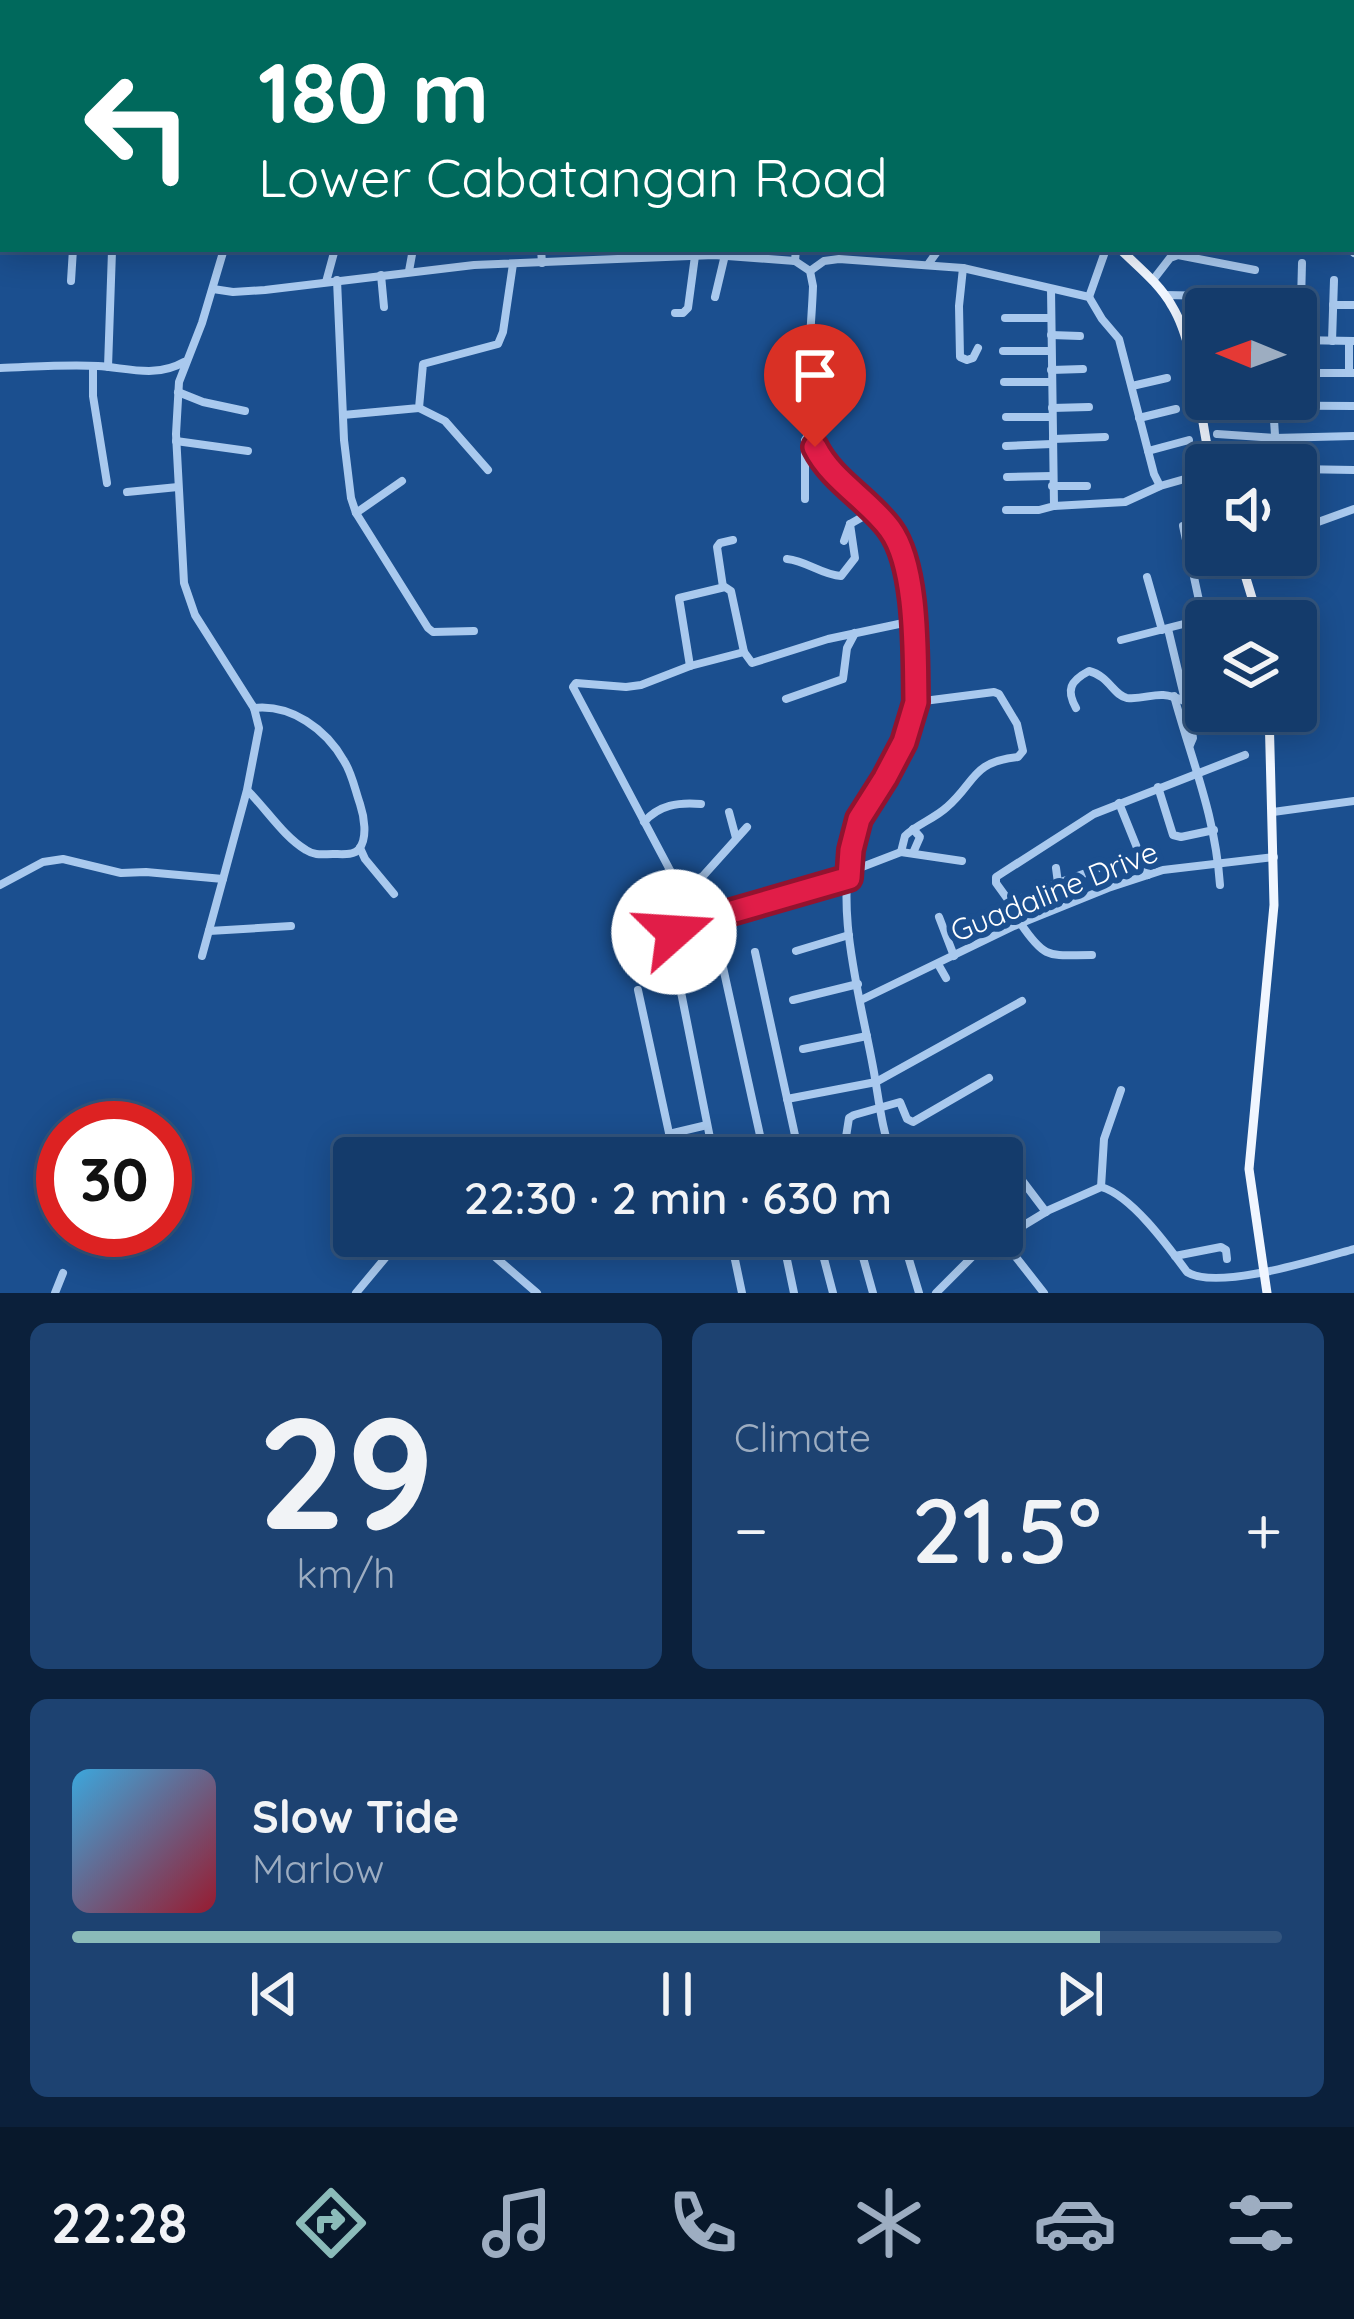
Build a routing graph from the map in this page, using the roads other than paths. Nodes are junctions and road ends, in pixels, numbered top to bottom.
1 (73, 252) edge
2 (112, 252) edge
3 (223, 252) edge
4 (334, 252) edge
5 (412, 252) edge
6 (541, 252) edge
7 (796, 252) edge
8 (891, 252) edge
9 (937, 252) edge
10 (1105, 252) edge
11 (1123, 252) edge
12 (732, 253) edge
13 (695, 256) junction
14 (795, 261) junction
15 (891, 261) junction
16 (542, 263) junction
17 (929, 263) junction
18 (1302, 263) dead end
19 (513, 264) junction
20 (963, 268) junction
21 (1255, 270) dead end
22 (409, 271) junction
23 (810, 271) junction
24 (381, 275) junction
25 (1153, 280) junction
26 (1334, 280) dead end
27 (71, 281) dead end
28 (332, 281) junction
29 (1301, 288) edge
30 (213, 289) junction
31 (1051, 289) junction
32 (1165, 295) junction
33 (1185, 295) edge
34 (715, 297) dead end
35 (1089, 297) junction
36 (1334, 304) junction
37 (1354, 305) edge
38 (384, 308) dead end
39 (675, 313) dead end
40 (1005, 318) dead end
41 (1050, 318) junction
42 (1051, 335) junction
43 (1081, 336) dead end
44 (1317, 341) edge
45 (1332, 341) junction
46 (1352, 341) edge
47 (978, 348) dead end
48 (1003, 351) dead end
49 (1050, 351) junction
50 (185, 361) junction
51 (93, 366) junction
52 (0, 368) edge
53 (108, 368) junction
54 (1083, 369) dead end
55 (1051, 370) junction
56 (1317, 373) edge
57 (1352, 373) edge
58 (1167, 378) dead end
59 (810, 382) junction
60 (1004, 382) dead end
61 (1051, 382) junction
62 (772, 384) dead end
63 (1132, 386) junction
64 (178, 392) junction
65 (1317, 406) edge
66 (1354, 406) edge
67 (418, 407) junction
68 (1089, 407) dead end
69 (1176, 409) dead end
70 (245, 411) dead end
71 (1052, 412) junction
72 (343, 415) junction
73 (1006, 417) dead end
74 (1139, 418) junction
75 (1273, 420) edge
76 (810, 432) junction
77 (1217, 434) dead end
78 (1354, 436) edge
79 (1106, 437) dead end
80 (1274, 437) junction
81 (1189, 440) dead end
82 (176, 441) junction
83 (1053, 441) junction
84 (1206, 444) edge
85 (1275, 444) edge
86 (1006, 446) dead end
87 (248, 451) dead end
88 (1148, 451) junction
89 (1317, 469) edge
90 (488, 470) dead end
91 (1354, 470) edge
92 (1007, 477) dead end
93 (1185, 479) edge
94 (1052, 481) junction
95 (402, 482) dead end
96 (106, 483) dead end
97 (1087, 486) dead end
98 (1160, 486) junction
99 (178, 488) junction
100 (127, 492) dead end
101 (805, 500) dead end
102 (1054, 506) junction
103 (1354, 509) edge
104 (1006, 510) dead end
105 (873, 511) junction
106 (356, 513) junction
107 (1317, 521) edge
108 (850, 524) junction
109 (1183, 526) dead end
110 (733, 540) dead end
111 (844, 541) dead end
112 (787, 559) dead end
113 (1147, 577) dead end
114 (723, 587) junction
115 (913, 621) junction
116 (1165, 630) junction
117 (474, 631) dead end
118 (856, 632) junction
119 (1121, 640) dead end
120 (744, 652) junction
121 (690, 666) junction
122 (1174, 696) junction
123 (786, 699) dead end
124 (1184, 700) junction
125 (916, 702) junction
126 (1185, 704) edge
127 (254, 708) junction
128 (1076, 708) dead end
129 (1192, 732) edge
130 (1270, 732) edge
131 (1189, 746) junction
132 (1245, 754) dead end
133 (1199, 773) junction
134 (1158, 787) junction
135 (247, 790) junction
136 (1354, 801) edge
137 (1119, 803) junction
138 (700, 804) dead end
139 (729, 812) dead end
140 (1273, 812) junction
141 (644, 822) junction
142 (747, 827) dead end
143 (913, 829) junction
144 (1214, 830) junction
145 (736, 840) junction
146 (360, 848) junction
147 (901, 852) junction
148 (913, 853) junction
149 (1274, 857) junction
150 (962, 861) dead end
151 (1219, 861) junction
152 (1056, 868) dead end
153 (1097, 869) dead end
154 (849, 875) junction
155 (1148, 875) junction
156 (223, 879) junction
157 (1058, 883) junction
158 (0, 885) edge
159 (1220, 885) dead end
160 (680, 889) junction
161 (394, 894) dead end
162 (1010, 902) junction
163 (939, 917) dead end
164 (706, 919) junction
165 (1022, 923) junction
166 (291, 926) dead end
167 (209, 932) junction
168 (849, 935) junction
169 (796, 951) dead end
170 (755, 952) dead end
171 (1092, 955) dead end
172 (202, 956) dead end
173 (954, 956) junction
174 (938, 964) junction
175 (946, 978) dead end
176 (858, 984) junction
177 (638, 990) dead end
178 (793, 1000) dead end
179 (861, 1000) junction
180 (1022, 1001) dead end
181 (867, 1036) junction
182 (803, 1049) dead end
183 (989, 1078) dead end
184 (876, 1082) junction
185 (1120, 1090) dead end
186 (787, 1100) junction
187 (880, 1109) junction
188 (707, 1125) junction
189 (669, 1134) junction
190 (670, 1137) edge
191 (710, 1137) edge
192 (760, 1137) edge
193 (795, 1137) edge
194 (846, 1137) edge
195 (887, 1137) edge
196 (1023, 1182) edge
197 (1100, 1187) junction
198 (1046, 1212) junction
199 (1023, 1225) edge
200 (1354, 1250) edge
201 (1175, 1256) junction
202 (386, 1257) edge
203 (495, 1257) edge
204 (734, 1257) edge
205 (786, 1257) edge
206 (824, 1257) edge
207 (863, 1257) edge
208 (908, 1257) edge
209 (972, 1257) edge
210 (1016, 1257) edge
211 (1227, 1259) dead end
212 (1263, 1272) junction
213 (63, 1274) dead end
214 (55, 1293) edge
215 (356, 1293) edge
216 (537, 1293) edge
217 (742, 1293) edge
218 (794, 1293) edge
219 (833, 1293) edge
220 (873, 1293) edge
221 (919, 1293) edge
222 (937, 1293) edge
223 (1045, 1293) edge
224 (1267, 1293) edge

1 - 27 street
2 - 53 street
3 - 30 street
4 - 28 street
5 - 22 street
6 - 16 street
7 - 14 street
8 - 15 street
9 - 17 street
10 - 35 street
11 - 25 main road
12 - 13 street
12 - 14 street
12 - 34 street
13 - 16 street
13 - 39 street
14 - 23 street
15 - 17 street
15 - 23 street
16 - 19 street
17 - 20 street
18 - 29 street
19 - 22 street
19 - 67 street
20 - 31 street
20 - 47 street
21 - 25 street
22 - 24 street
23 - 59 street
24 - 28 street
24 - 38 street
25 - 32 main road
26 - 36 street
28 - 30 street
28 - 72 street
30 - 50 street
31 - 35 street
31 - 41 street
32 - 33 street
32 - 84 main road
35 - 63 street
36 - 37 street
36 - 45 street
40 - 41 street
41 - 42 street
42 - 43 street
42 - 49 street
44 - 45 street
45 - 46 street
46 - 57 street
48 - 49 street
49 - 55 street
50 - 53 street
50 - 64 street
51 - 52 street
51 - 53 street
51 - 96 street
54 - 55 street
55 - 61 street
56 - 57 street
58 - 63 street
59 - 62 street
59 - 76 street
60 - 61 street
61 - 71 street
63 - 74 street
64 - 70 street
64 - 82 street
65 - 66 street
67 - 72 street
67 - 90 street
68 - 71 street
69 - 74 street
71 - 73 street
71 - 83 street
72 - 106 street
74 - 88 street
75 - 80 street
76 - 101 street
76 - 105 street
77 - 80 street
78 - 80 street
79 - 83 street
80 - 85 street
81 - 88 street
82 - 87 street
82 - 99 street
83 - 86 street
83 - 94 street
88 - 98 street
89 - 91 street
92 - 94 street
93 - 98 street
94 - 97 street
94 - 102 street
95 - 106 street
98 - 102 street
99 - 100 street
99 - 127 street
102 - 104 street
103 - 107 street
105 - 108 street
105 - 115 street
106 - 117 street
108 - 111 street
108 - 112 street
109 - 116 street
110 - 114 street
113 - 116 street
114 - 120 street
114 - 121 street
115 - 118 street
115 - 125 street
116 - 119 street
116 - 124 street
118 - 120 street
118 - 123 street
120 - 121 street
121 - 141 street
122 - 124 street
122 - 128 street
122 - 131 street
124 - 126 street
125 - 143 street
125 - 154 street
127 - 135 street
127 - 146 street
129 - 131 street
130 - 140 main road
131 - 133 street
132 - 133 street
133 - 134 street
133 - 144 street
134 - 137 street
134 - 144 street
135 - 146 street
135 - 156 street
136 - 140 street
137 - 155 street
137 - 162 street
138 - 141 street
139 - 145 street
140 - 149 main road
141 - 160 street
142 - 145 street
143 - 147 street
143 - 148 street
144 - 151 street
145 - 160 street
146 - 161 street
147 - 148 street
147 - 154 street
148 - 150 street
149 - 151 street, Guadaline Drive
149 - 212 main road
151 - 155 street, Guadaline Drive
151 - 159 street
152 - 157 street
153 - 157 street
154 - 164 street
154 - 168 street
155 - 165 street, Guadaline Drive
156 - 158 street
156 - 167 street
157 - 162 street
160 - 164 street
162 - 165 street
163 - 173 street
164 - 188 street
164 - 192 street
165 - 171 street
165 - 173 street, Guadaline Drive
166 - 167 street
167 - 172 street
168 - 169 street
168 - 176 street
170 - 186 street
173 - 174 street, Guadaline Drive
174 - 175 street
174 - 179 street, Guadaline Drive
176 - 178 street
176 - 179 street
177 - 189 street
179 - 181 street
180 - 184 street
181 - 182 street
181 - 184 street
183 - 187 street
184 - 186 street
184 - 187 street
185 - 197 street
186 - 193 street
187 - 194 street
187 - 195 street
188 - 189 street
188 - 191 street
189 - 190 street
196 - 198 street
197 - 198 street
197 - 201 street
198 - 199 street
200 - 212 street
201 - 211 street
201 - 212 street
202 - 215 street
203 - 216 street
204 - 217 street
205 - 218 street
206 - 219 street
207 - 220 street
208 - 221 street
209 - 222 street
210 - 223 street
212 - 224 main road
213 - 214 street

